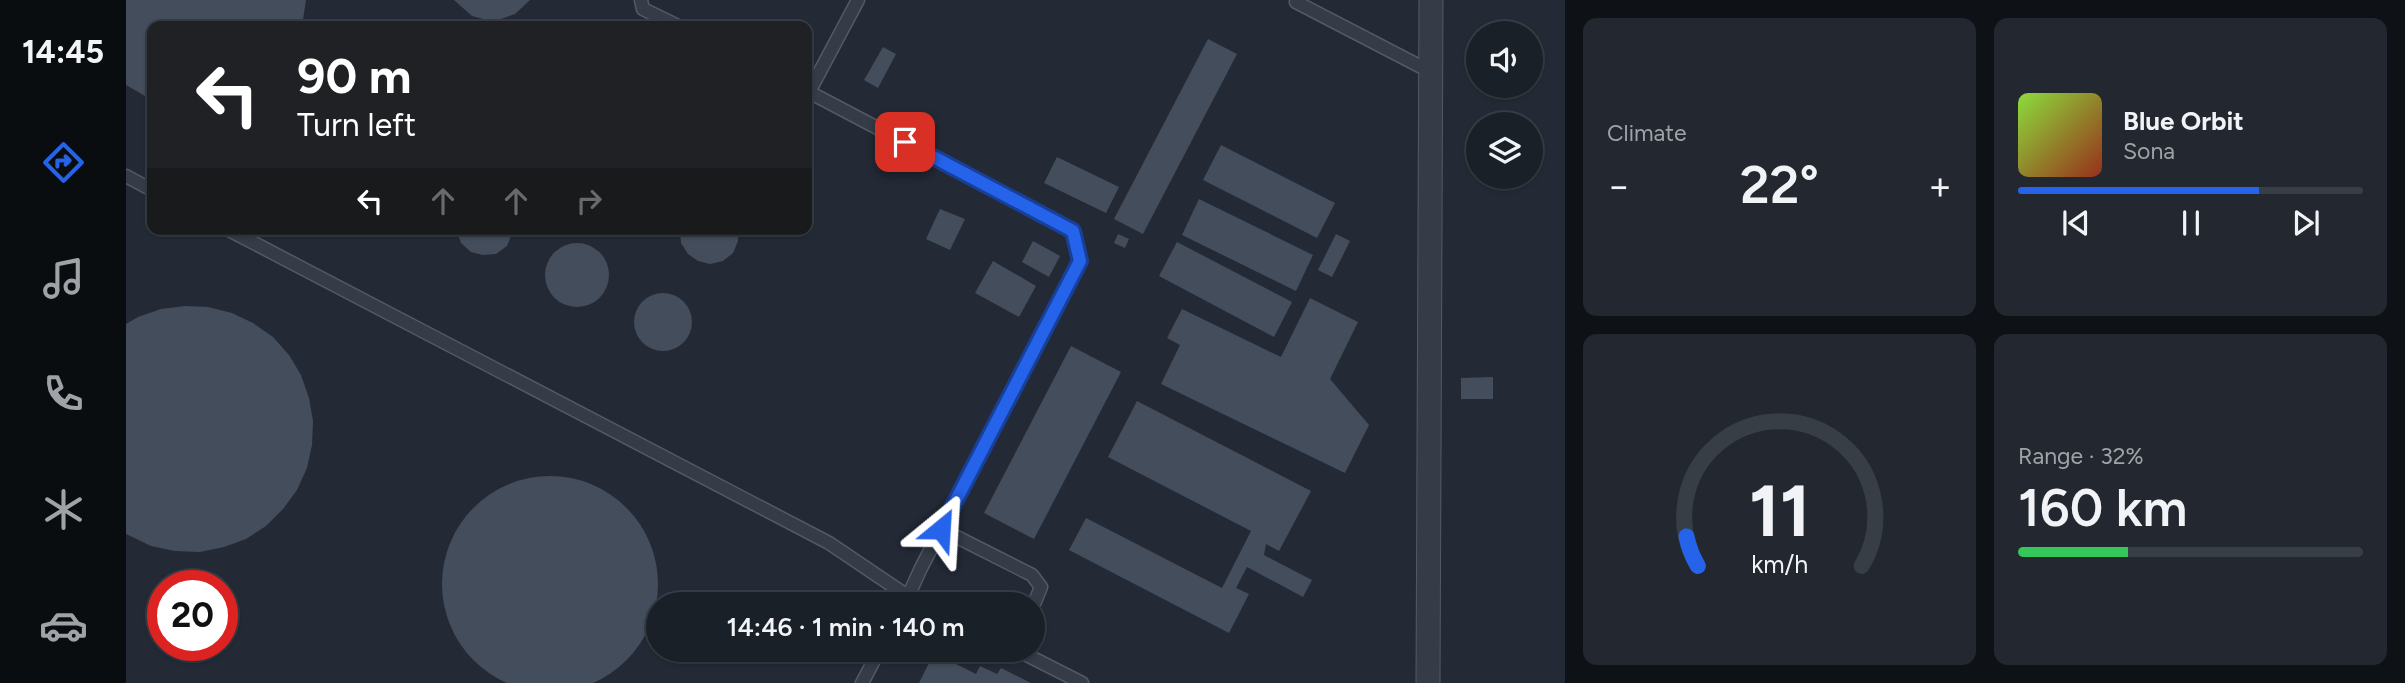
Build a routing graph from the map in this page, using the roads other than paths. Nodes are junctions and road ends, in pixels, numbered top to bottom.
1 (640, 0) edge
2 (858, 0) edge
3 (1431, 0) edge
4 (1296, 2) dead end
5 (668, 21) edge
6 (1431, 72) junction
7 (812, 84) edge
8 (812, 93) edge
9 (126, 176) edge
10 (147, 187) edge
11 (239, 235) edge
12 (941, 529) junction
13 (896, 592) edge
14 (911, 592) edge
15 (1039, 592) edge
16 (873, 662) edge
17 (1040, 662) edge
18 (862, 683) edge
19 (1082, 683) edge
20 (1428, 683) edge

1 - 5 lane
2 - 7 lane
3 - 6 street
4 - 6 lane
6 - 20 street
8 - 12 lane
9 - 10 lane
11 - 13 lane
12 - 14 lane
12 - 15 lane
16 - 18 lane
17 - 19 lane

